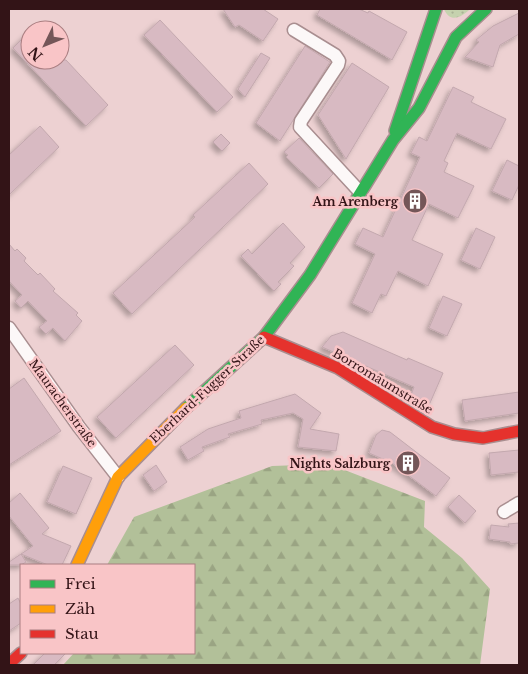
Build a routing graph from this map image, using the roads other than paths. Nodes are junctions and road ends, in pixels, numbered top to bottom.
1 (473, 9) edge
2 (486, 9) edge
3 (431, 12) edge
4 (448, 27) junction
5 (466, 27) junction
6 (294, 30) dead end
7 (413, 114) junction
8 (393, 140) junction
9 (360, 192) junction
10 (9, 328) edge
11 (264, 337) junction
12 (519, 431) edge
13 (118, 477) junction
14 (519, 502) edge
15 (504, 512) dead end
16 (78, 564) edge
17 (20, 654) edge
18 (9, 664) edge

1 - 4 main road
2 - 5 main road, Eberhard-Fugger-Straße
3 - 4 main road
3 - 8 main road, Eberhard-Fugger-Straße
4 - 5 main road
4 - 7 main road
5 - 7 main road, Eberhard-Fugger-Straße
6 - 9 street
7 - 8 main road, Eberhard-Fugger-Straße
8 - 9 main road, Eberhard-Fugger-Straße
9 - 11 main road, Eberhard-Fugger-Straße
10 - 13 street, Mauracherstraße
11 - 12 main road, Borromäumstraße
11 - 13 main road, Eberhard-Fugger-Straße
13 - 16 main road, Eberhard-Fugger-Straße
14 - 15 street
17 - 18 main road

